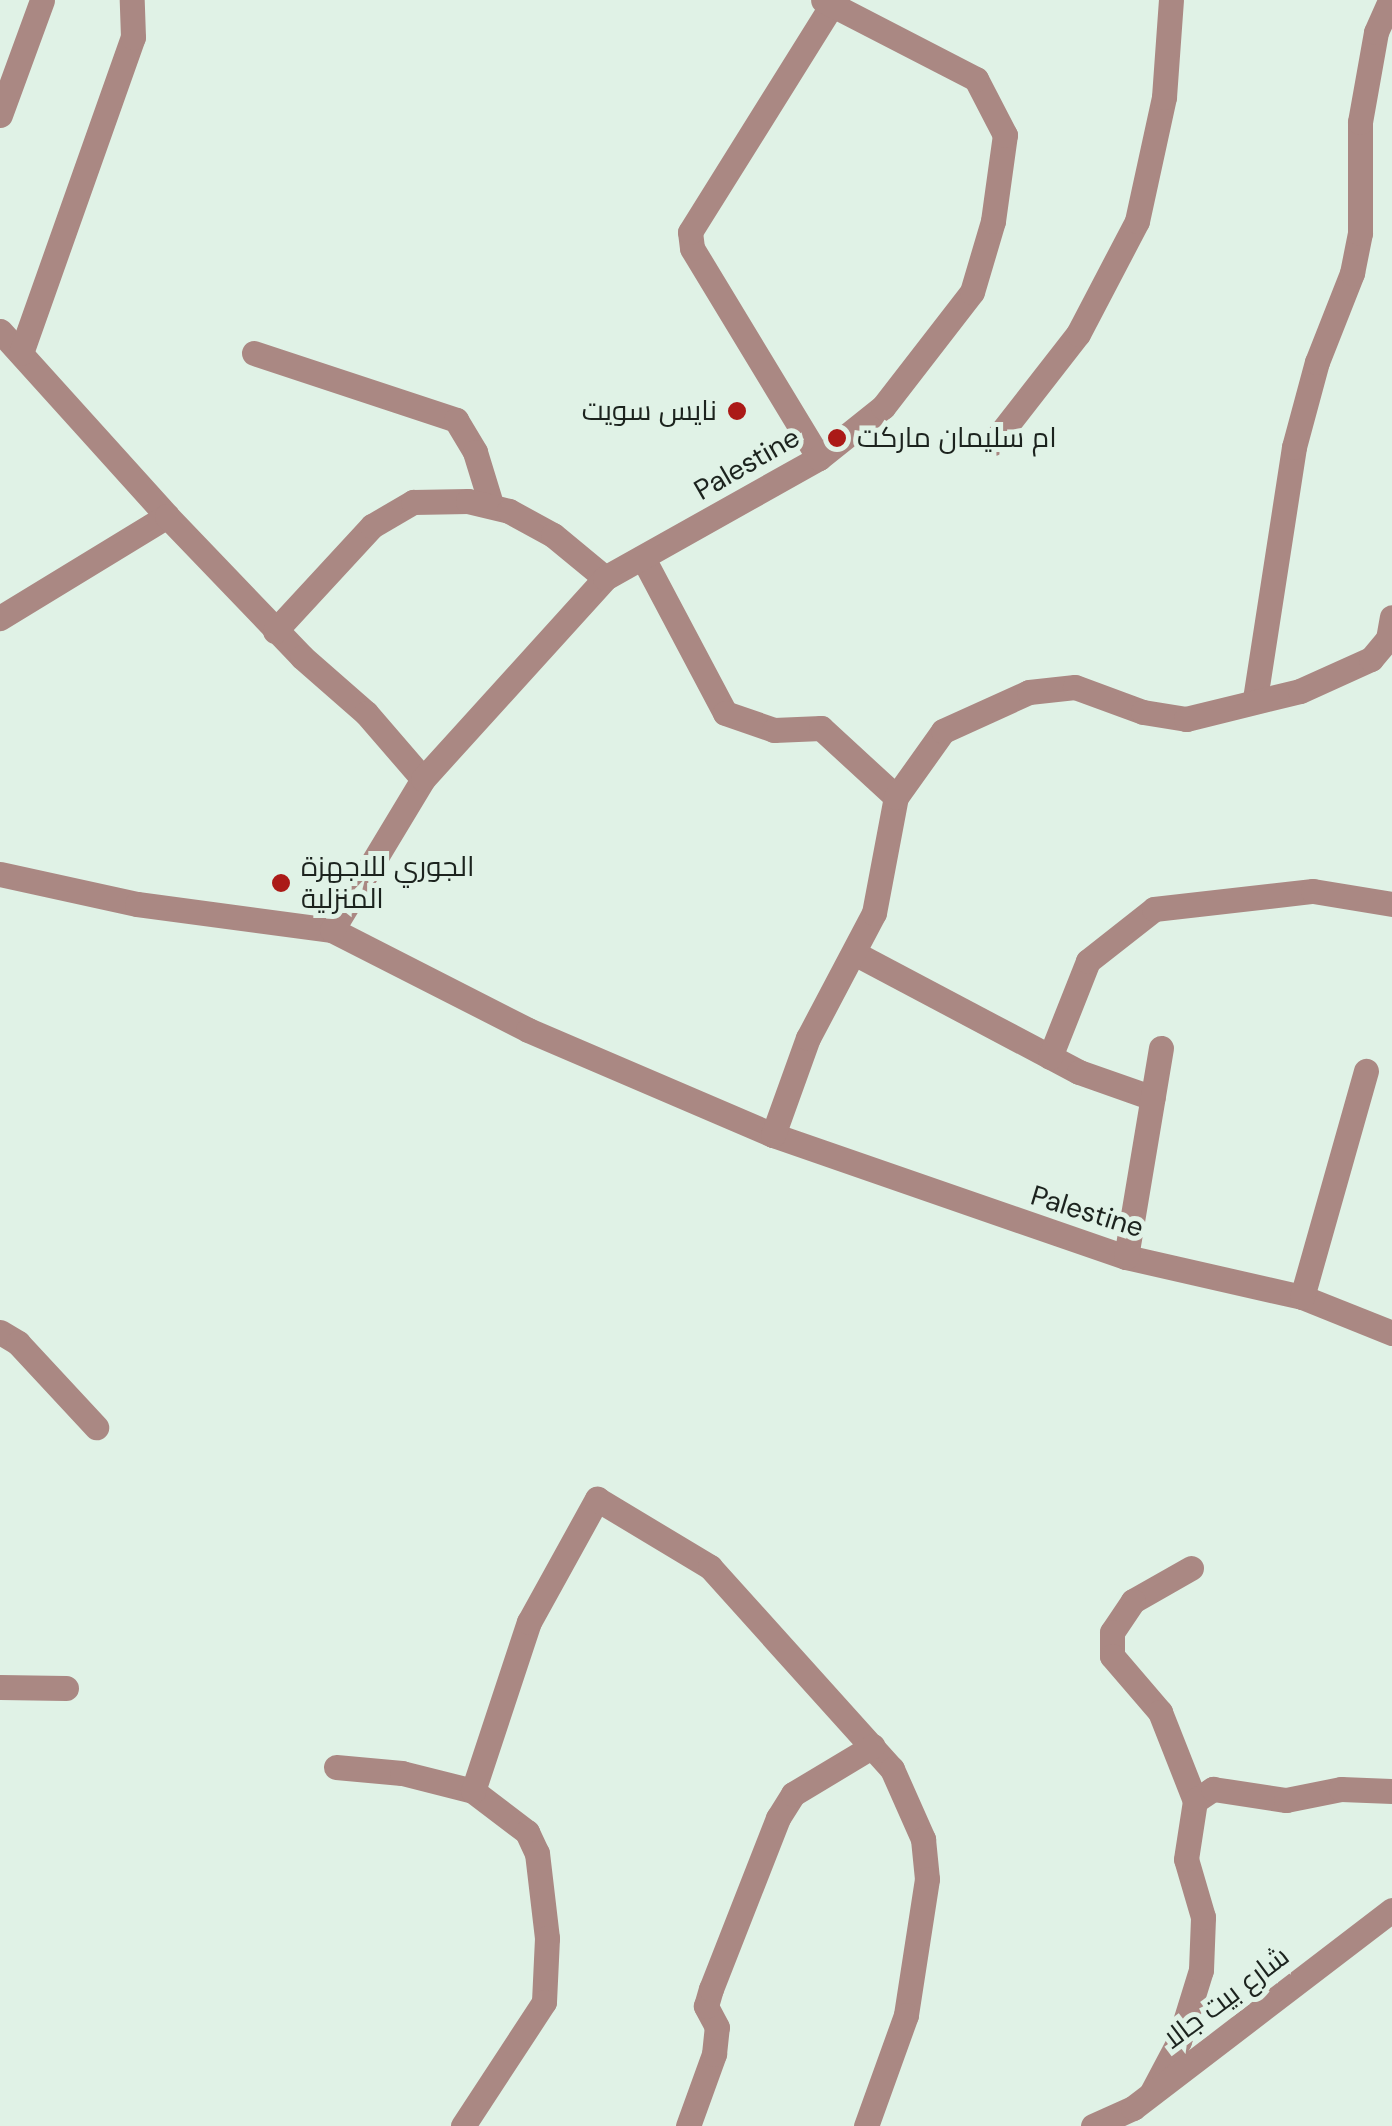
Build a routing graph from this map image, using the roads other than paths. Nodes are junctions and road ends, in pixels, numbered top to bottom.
1 (42, 0) edge
2 (132, 0) edge
3 (1171, 0) edge
4 (1390, 0) edge
5 (828, 2) edge
6 (0, 114) edge
7 (0, 332) edge
8 (21, 352) junction
9 (254, 354) dead end
10 (992, 443) dead end
11 (819, 458) junction
12 (491, 504) junction
13 (166, 516) junction
14 (643, 558) junction
15 (605, 578) junction
16 (0, 618) edge
17 (275, 631) junction
18 (1390, 632) edge
19 (1255, 699) junction
20 (423, 779) junction
21 (896, 797) junction
22 (0, 874) edge
23 (1392, 904) edge
24 (332, 930) junction
25 (856, 954) junction
26 (1161, 1048) dead end
27 (1050, 1057) junction
28 (1366, 1071) dead end
29 (1153, 1098) junction
30 (774, 1135) junction
31 (1126, 1257) junction
32 (1302, 1296) junction
33 (0, 1332) edge
34 (1392, 1334) edge
35 (96, 1427) dead end
36 (1191, 1568) dead end
37 (0, 1687) edge
38 (66, 1688) dead end
39 (873, 1746) junction
40 (336, 1767) dead end
41 (473, 1790) junction
42 (1392, 1791) edge
43 (1195, 1800) junction
44 (1392, 1910) edge
45 (1145, 2109) edge
46 (463, 2126) edge
47 (688, 2126) edge
48 (866, 2126) edge
49 (1093, 2126) edge

1 - 6 street
2 - 8 street
3 - 10 street
4 - 19 street
5 - 11 street
5 - 11 street, Palestine
7 - 8 street
8 - 13 street
9 - 12 street
11 - 14 street, Palestine
12 - 15 street
12 - 17 street
13 - 16 street
13 - 17 street
14 - 15 street, Palestine
14 - 21 street
15 - 20 street, Palestine
17 - 20 street
18 - 19 street
19 - 21 street
20 - 24 street, Palestine
21 - 25 street
22 - 24 street, Palestine
23 - 27 street
24 - 30 street, Palestine
25 - 27 street
25 - 30 street
26 - 29 street
27 - 29 street
28 - 32 street
29 - 31 street
30 - 31 street, Palestine
31 - 32 street, Palestine
32 - 34 street, Palestine
33 - 35 street
36 - 43 street
37 - 38 street
39 - 41 street
39 - 47 street
39 - 48 street
40 - 41 street
41 - 46 street
42 - 43 street
43 - 45 street
44 - 45 street, شارع بيت جالا
45 - 49 street, شارع بيت جالا

